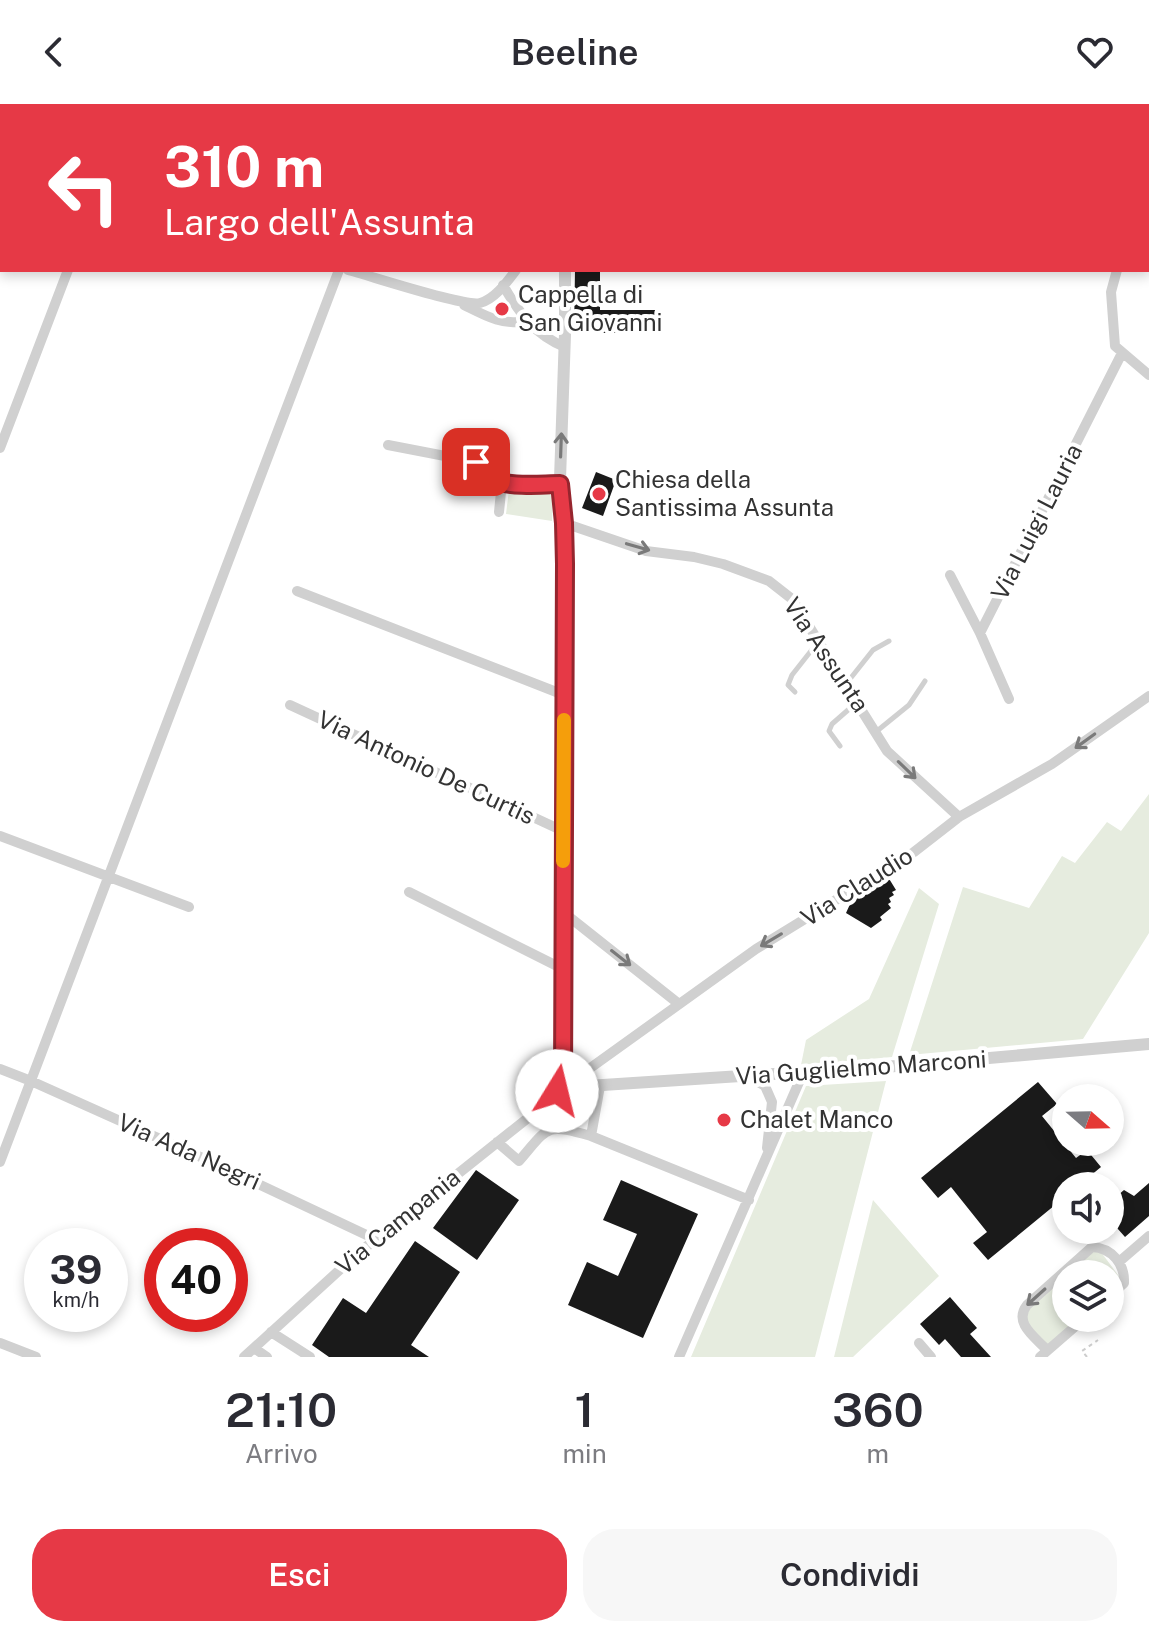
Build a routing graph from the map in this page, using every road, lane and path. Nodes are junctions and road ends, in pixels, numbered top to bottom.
1 (67, 272) edge
2 (338, 272) edge
3 (355, 272) edge
4 (514, 272) edge
5 (565, 272) edge
6 (1116, 272) edge
7 (503, 285) junction
8 (455, 300) junction
9 (527, 322) junction
10 (565, 347) junction
11 (1122, 353) junction
12 (1149, 375) edge
13 (388, 445) dead end
14 (0, 448) edge
15 (502, 482) junction
16 (560, 484) junction
17 (499, 512) dead end
18 (564, 523) junction
19 (950, 575) dead end
20 (297, 591) dead end
21 (980, 633) junction
22 (889, 641) dead end
23 (818, 642) junction
24 (925, 681) dead end
25 (845, 685) junction
26 (795, 692) dead end
27 (564, 695) junction
28 (1149, 696) edge
29 (1009, 699) dead end
30 (857, 702) junction
31 (290, 705) dead end
32 (876, 732) junction
33 (840, 746) dead end
34 (959, 817) junction
35 (563, 831) junction
36 (0, 836) edge
37 (108, 876) junction
38 (409, 892) dead end
39 (189, 907) dead end
40 (563, 912) junction
41 (563, 969) junction
42 (679, 1004) junction
43 (1149, 1044) edge
44 (0, 1069) edge
45 (803, 1073) junction
46 (749, 1077) junction
47 (31, 1081) junction
48 (600, 1086) junction
49 (565, 1087) junction
50 (591, 1136) junction
51 (497, 1142) junction
52 (0, 1162) edge
53 (764, 1166) junction
54 (749, 1200) junction
55 (1149, 1236) edge
56 (375, 1239) junction
57 (1077, 1260) edge
58 (1119, 1260) edge
59 (1121, 1260) edge
60 (1052, 1283) edge
61 (271, 1332) junction
62 (1069, 1332) edge
63 (1098, 1340) dead end
64 (0, 1343) edge
65 (919, 1343) dead end
66 (254, 1348) junction
67 (1044, 1354) edge
68 (36, 1357) edge
69 (244, 1357) edge
70 (267, 1357) edge
71 (310, 1357) edge
72 (679, 1357) edge
73 (931, 1357) edge
74 (1087, 1357) edge

1 - 14 street
2 - 37 street
3 - 8 street
4 - 7 street
5 - 10 street
6 - 11 street
7 - 8 street
7 - 9 street
8 - 9 street
9 - 10 street
16 -> 10 street
11 - 12 street
11 - 21 street, Via Luigi Lauria
13 - 15 street
15 - 16 street
15 - 17 street
16 - 18 street
18 -> 23 street, Via Assunta
18 - 27 street
19 - 21 street, Via Luigi Lauria
20 - 27 street
21 - 29 street
22 - 25 lane
23 - 25 street, Via Assunta
23 - 26 lane
24 - 32 lane
25 - 30 street, Via Assunta
27 - 35 street
28 -> 34 street, Via Claudio
30 - 32 street, Via Assunta
30 - 33 lane
31 - 35 street, Via Antonio De Curtis
32 -> 34 street, Via Assunta
34 -> 42 street, Via Claudio
35 - 40 street
36 - 37 street
37 - 39 street
37 - 47 street
38 - 41 street
40 - 41 street
40 -> 42 street
41 - 49 street
42 - 49 street, Via Claudio
43 - 45 street, Via Guglielmo Marconi
44 - 47 street, Via Ada Negri
45 - 46 street, Via Guglielmo Marconi
45 - 53 street
46 - 48 street, Via Guglielmo Marconi
46 - 53 street
47 - 52 street
47 - 56 street, Via Ada Negri
48 - 49 street, Via Guglielmo Marconi
48 - 50 street
49 - 51 street, Via Campania
50 - 51 street
50 - 54 street
51 - 56 street, Via Campania
53 - 54 street
54 - 72 street
55 - 59 street
56 - 61 street, Via Campania
58 -> 57 street
60 -> 67 street
61 - 66 street, Via Campania
61 - 71 street
62 - 67 street
63 - 74 path
64 - 68 street
65 - 73 street
66 - 69 street, Via Campania
66 - 70 street

